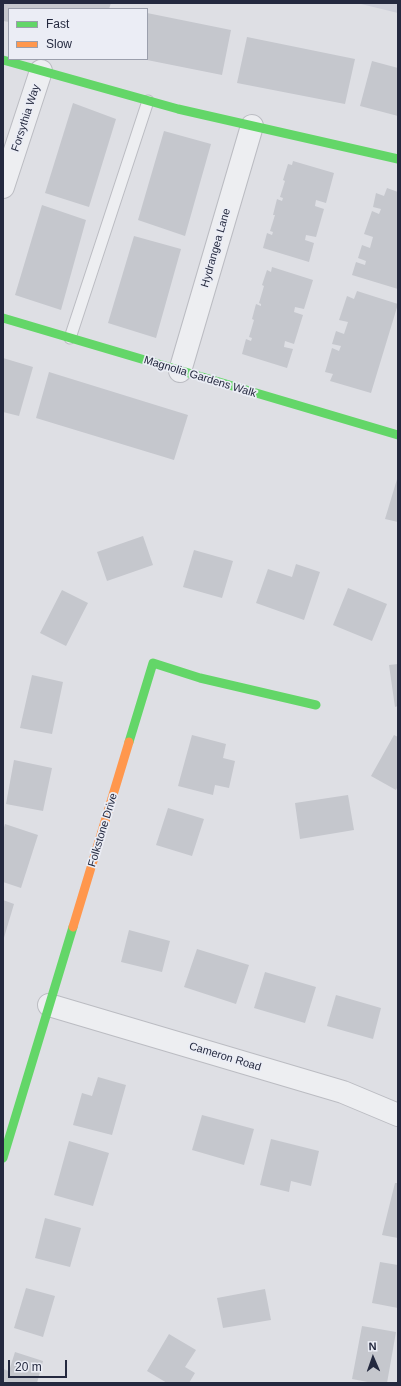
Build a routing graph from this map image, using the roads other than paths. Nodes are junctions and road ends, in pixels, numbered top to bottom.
1 (3, 60) edge
2 (41, 71) junction
3 (148, 101) junction
4 (252, 126) junction
5 (398, 159) edge
6 (3, 187) edge
7 (3, 318) edge
8 (70, 338) junction
9 (180, 370) junction
10 (398, 435) edge
11 (316, 705) dead end
12 (49, 1005) junction
13 (398, 1115) edge
14 (3, 1158) edge

1 - 2 street
2 - 3 street
2 - 6 street, Forsythia Way
3 - 4 street
3 - 8 lane
4 - 5 street
4 - 9 street, Hydrangea Lane
7 - 8 street, Magnolia Gardens Walk
8 - 9 street, Magnolia Gardens Walk
9 - 10 street, Magnolia Gardens Walk
11 - 12 street, Folkstone Drive
12 - 13 street, Cameron Road
12 - 14 street, Folkstone Drive

